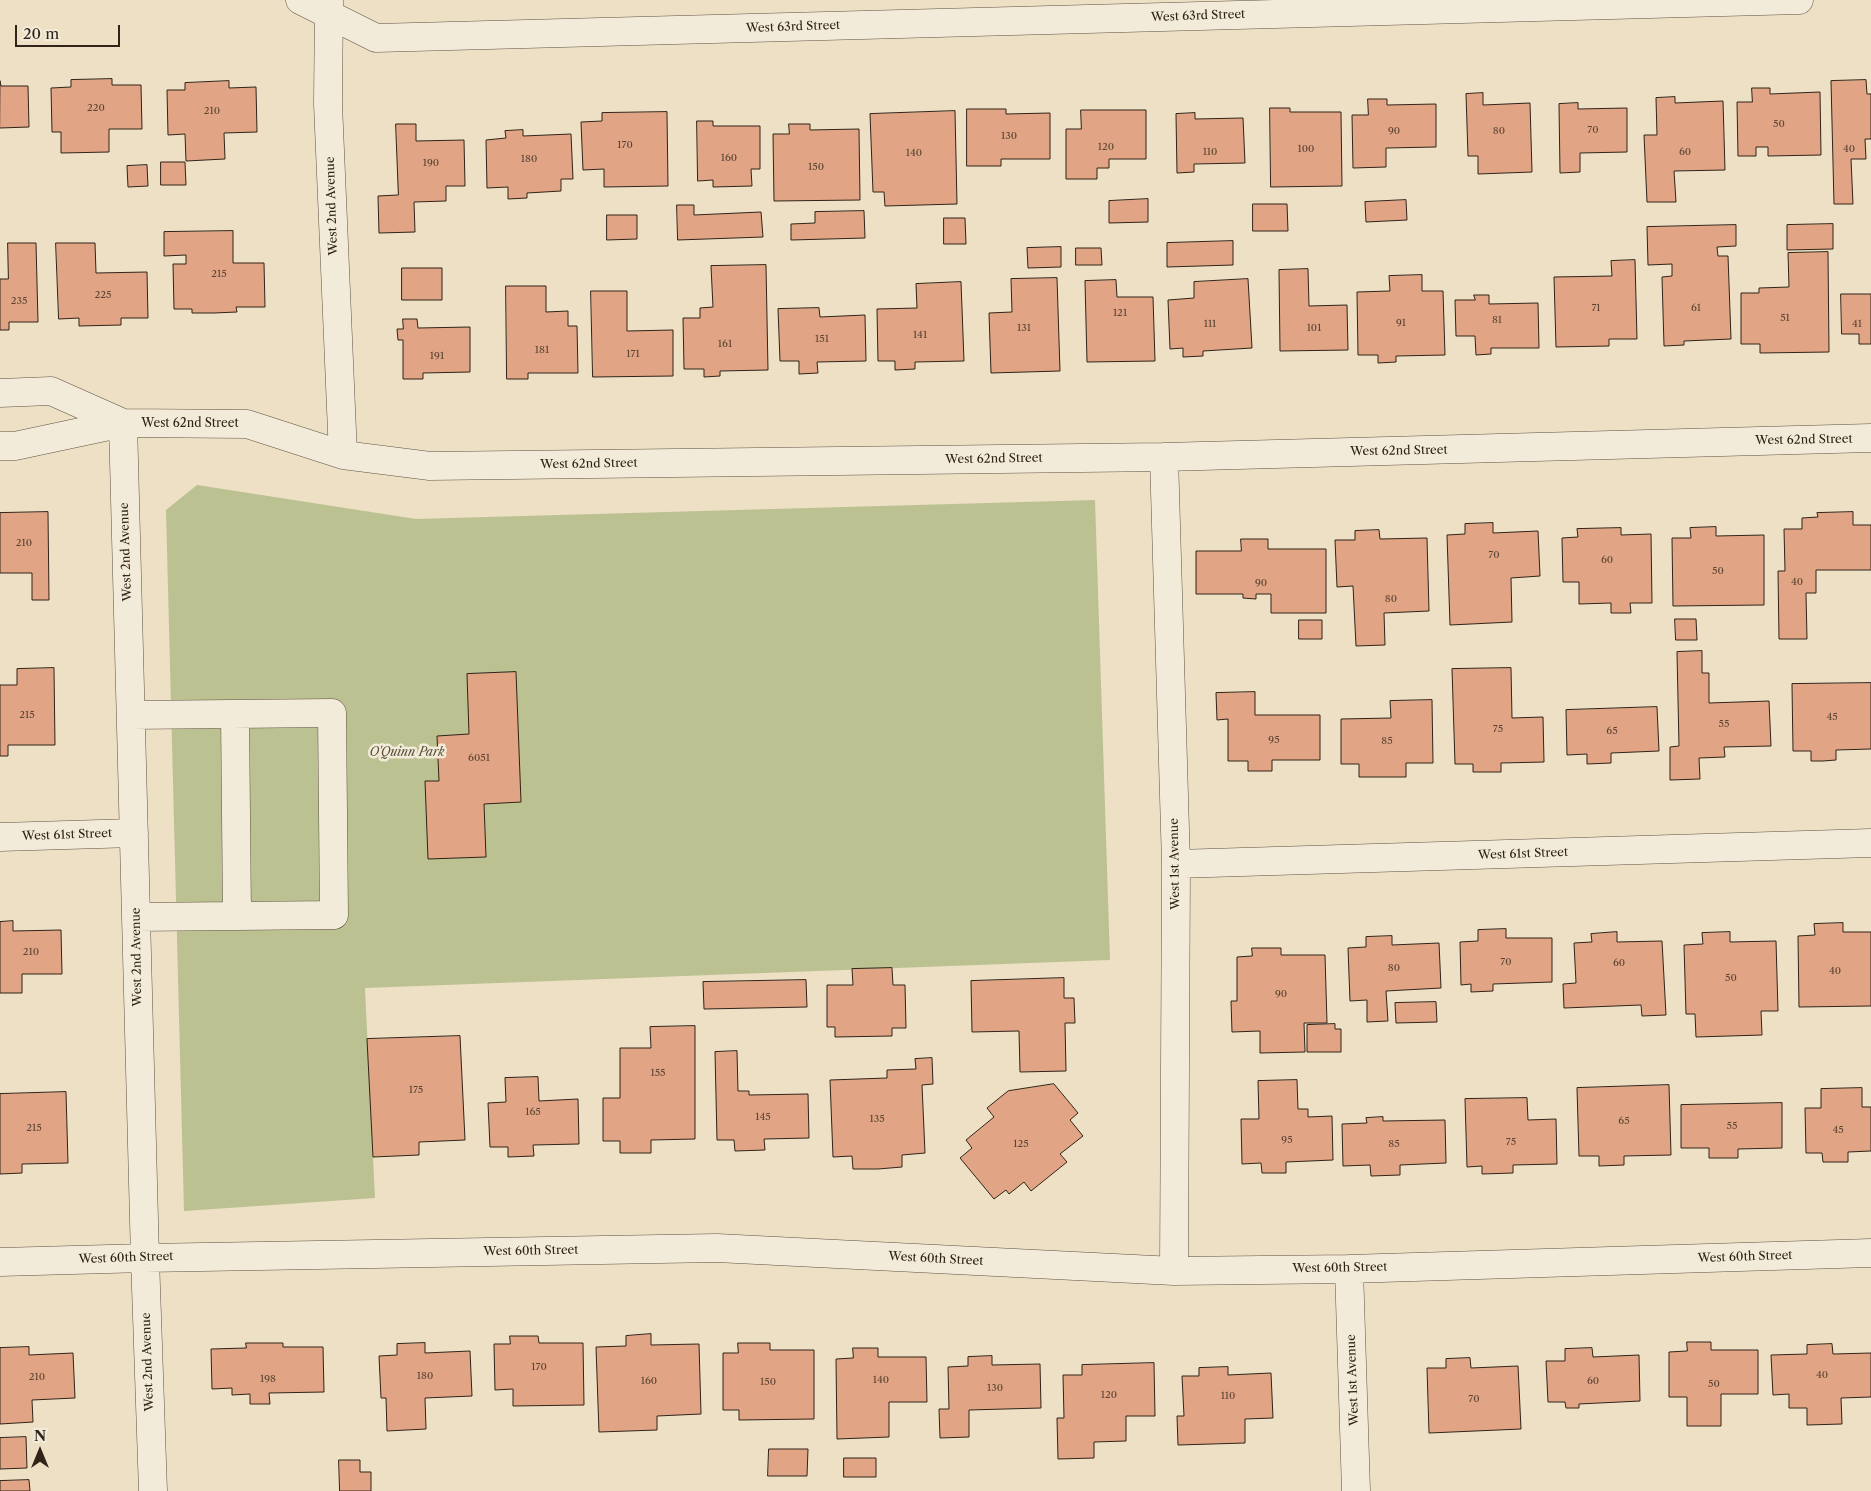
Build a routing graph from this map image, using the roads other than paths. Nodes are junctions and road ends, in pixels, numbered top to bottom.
1 (300, 0) edge
2 (1799, 0) edge
3 (330, 8) edge
4 (0, 392) edge
5 (123, 424) junction
6 (1871, 438) edge
7 (0, 446) edge
8 (343, 456) junction
9 (1164, 457) junction
10 (235, 714) junction
11 (131, 716) junction
12 (134, 833) junction
13 (0, 837) edge
14 (1871, 843) edge
15 (1176, 864) junction
16 (237, 916) junction
17 (136, 917) junction
18 (1871, 1253) edge
19 (145, 1258) junction
20 (0, 1262) edge
21 (1349, 1269) junction
22 (1174, 1271) junction
23 (153, 1491) edge
24 (1356, 1491) edge

1 - 3 street
2 - 3 street, West 63rd Street
3 - 8 street, West 2nd Avenue
4 - 5 street, West 62nd Street
5 - 7 street, West 62nd Street
5 - 8 street, West 62nd Street
5 - 11 street, West 2nd Avenue
6 - 9 street, West 62nd Street
8 - 9 street, West 62nd Street
9 - 15 street, West 1st Avenue
10 - 11 street
10 - 16 street
10 - 16 street
11 - 12 street, West 2nd Avenue
12 - 13 street, West 61st Street
12 - 17 street, West 2nd Avenue
14 - 15 street, West 61st Street
15 - 22 street, West 1st Avenue
16 - 17 street
17 - 19 street, West 2nd Avenue
18 - 21 street, West 60th Street
19 - 20 street, West 60th Street
19 - 22 street, West 60th Street
19 - 23 street, West 2nd Avenue
21 - 22 street, West 60th Street
21 - 24 street, West 1st Avenue

